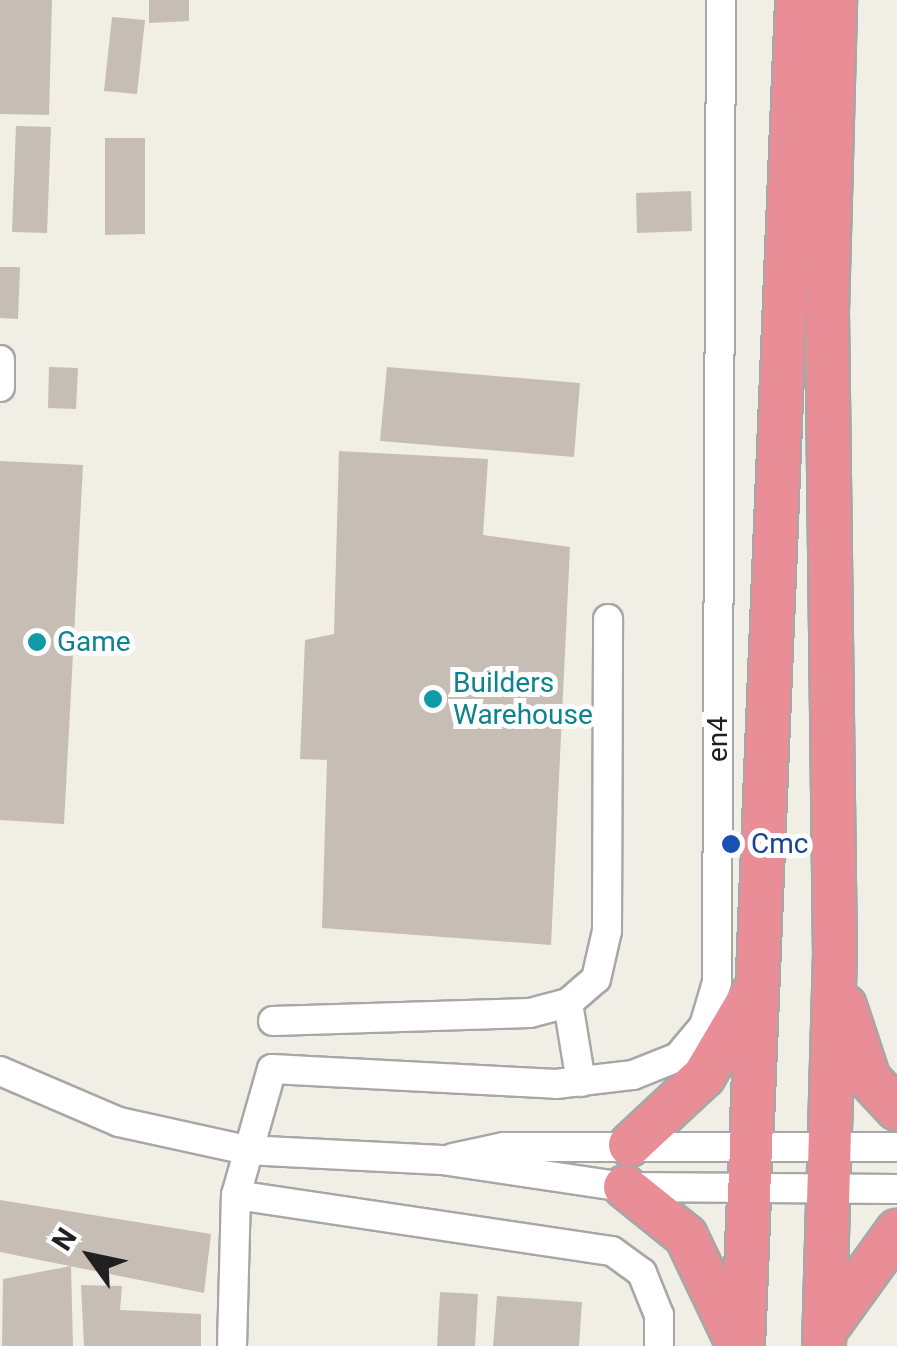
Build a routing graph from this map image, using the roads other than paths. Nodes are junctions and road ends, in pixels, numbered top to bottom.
1 (721, 0) edge
2 (797, 0) edge
3 (835, 0) edge
4 (0, 360) edge
5 (0, 386) edge
6 (608, 619) dead end
7 (835, 957) junction
8 (756, 988) junction
9 (568, 1003) junction
10 (274, 1021) dead end
11 (0, 1071) edge
12 (581, 1082) junction
13 (897, 1109) edge
14 (630, 1144) junction
15 (753, 1146) junction
16 (897, 1147) edge
17 (246, 1150) junction
18 (442, 1160) junction
19 (830, 1168) junction
20 (625, 1187) junction
21 (750, 1189) junction
22 (897, 1189) edge
23 (236, 1195) junction
24 (897, 1231) edge
25 (824, 1339) edge
26 (232, 1346) edge
27 (658, 1346) edge
28 (740, 1346) edge

1 - 12 street, en4
2 - 8 highway
3 - 7 highway
4 - 5 street
6 - 9 street
7 - 13 highway
7 - 19 highway
8 - 14 highway
8 - 15 highway
9 - 10 street
9 - 12 street
11 - 17 street
12 - 17 street, en4
14 - 15 street
14 - 18 street
15 - 19 street
15 - 21 highway
16 - 19 street
17 - 18 street
17 - 23 street
18 - 20 street
19 - 21 street
19 - 22 street
19 - 25 highway
20 - 21 street
20 - 28 highway
21 - 28 highway
23 - 26 street
23 - 27 street
24 - 25 highway

